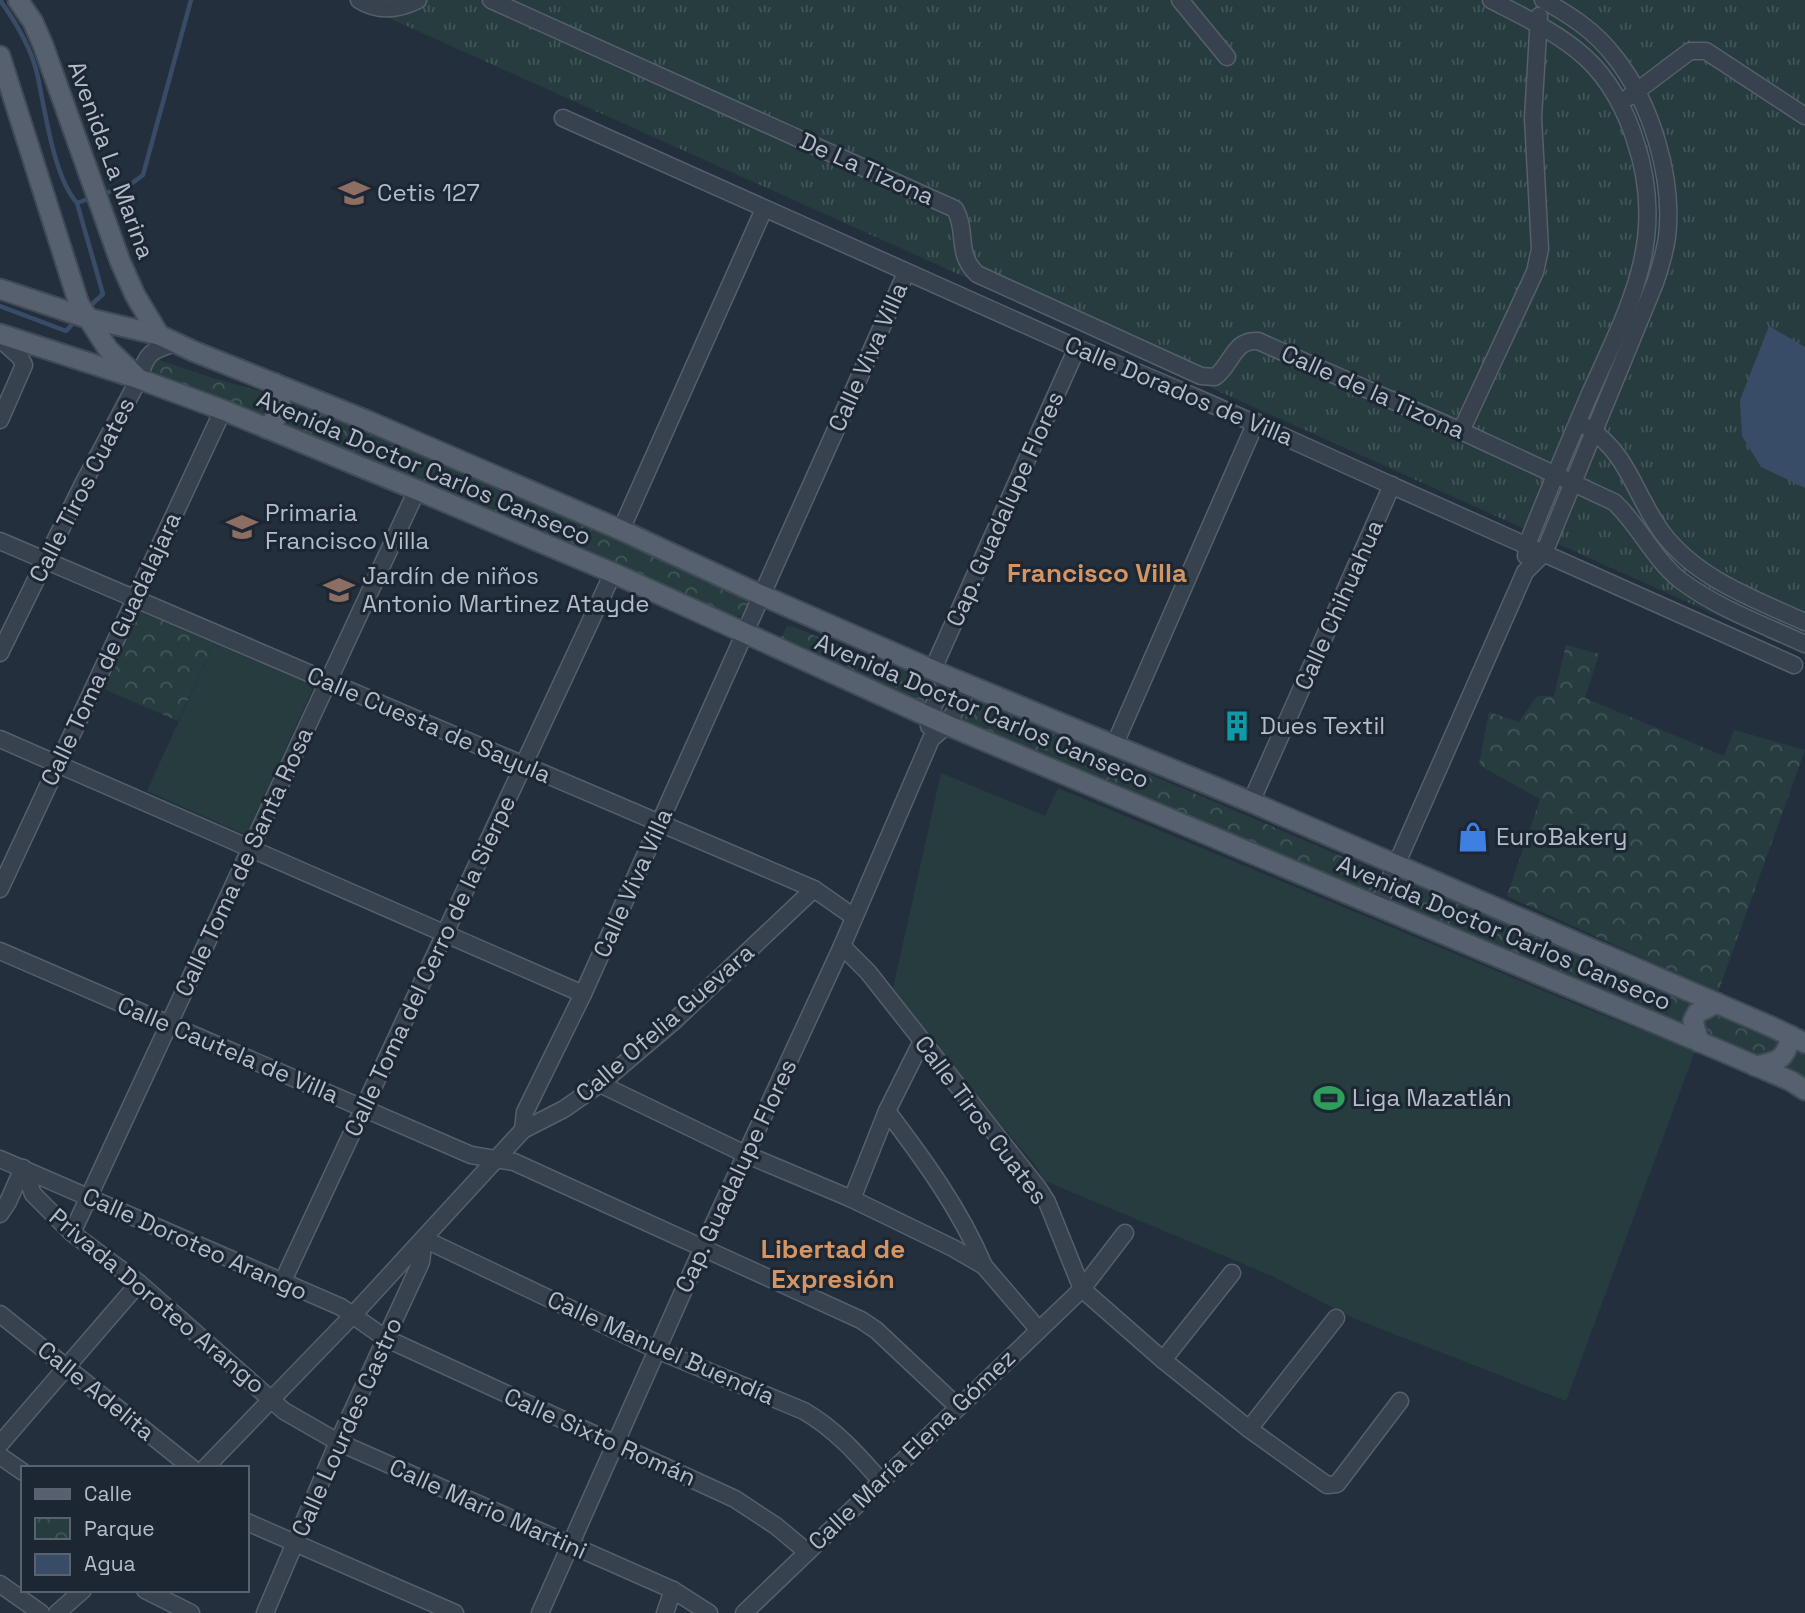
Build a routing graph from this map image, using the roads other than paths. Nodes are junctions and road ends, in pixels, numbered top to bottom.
1 (18, 0) edge
2 (359, 0) edge
3 (418, 0) edge
4 (491, 0) edge
5 (1180, 0) edge
6 (1491, 0) edge
7 (1543, 0) edge
8 (1538, 23) junction
9 (0, 55) edge
10 (1227, 57) dead end
11 (1637, 92) junction
12 (1619, 103) junction
13 (1805, 116) edge
14 (563, 118) dead end
15 (764, 209) junction
16 (906, 273) junction
17 (0, 289) edge
18 (81, 316) junction
19 (5, 338) edge
20 (168, 339) junction
21 (1077, 348) junction
22 (1200, 376) joint
23 (139, 379) junction
24 (274, 383) junction
25 (223, 410) junction
26 (0, 420) edge
27 (1578, 421) junction
28 (1256, 422) junction
29 (266, 428) junction
30 (1461, 431) junction
31 (1596, 432) junction
32 (1555, 475) junction
33 (1572, 482) junction
34 (1392, 485) junction
35 (417, 490) junction
36 (1640, 496) junction
37 (1625, 512) junction
38 (621, 530) junction
39 (0, 541) edge
40 (1527, 545) junction
41 (1544, 553) junction
42 (45, 560) junction
43 (1525, 572) junction
44 (613, 573) junction
45 (761, 595) junction
46 (135, 598) junction
47 (1805, 622) edge
48 (744, 635) junction
49 (1805, 644) edge
50 (0, 653) edge
51 (1794, 664) dead end
52 (941, 673) junction
53 (328, 681) junction
54 (969, 686) junction
55 (928, 716) junction
56 (947, 725) junction
57 (0, 739) edge
58 (931, 739) junction
59 (1114, 746) junction
60 (58, 764) junction
61 (523, 765) junction
62 (1251, 802) junction
63 (659, 823) junction
64 (251, 848) junction
65 (1398, 866) junction
66 (0, 889) edge
67 (814, 889) junction
68 (1378, 906) junction
69 (854, 917) junction
70 (445, 933) junction
71 (842, 946) junction
72 (0, 951) edge
73 (583, 994) junction
74 (1717, 1003) junction
75 (169, 1024) junction
76 (1798, 1039) edge
77 (922, 1041) junction
78 (1699, 1042) junction
79 (1755, 1066) junction
80 (600, 1084) junction
81 (1805, 1090) edge
82 (363, 1108) junction
83 (887, 1111) junction
84 (523, 1130) junction
85 (745, 1154) junction
86 (0, 1159) edge
87 (497, 1159) junction
88 (23, 1168) junction
89 (89, 1196) junction
90 (852, 1199) junction
91 (0, 1214) edge
92 (72, 1233) junction
93 (1125, 1233) dead end
94 (424, 1239) junction
95 (702, 1249) junction
96 (984, 1266) junction
97 (1232, 1273) dead end
98 (139, 1283) junction
99 (282, 1283) junction
100 (1082, 1289) junction
101 (0, 1314) edge
102 (353, 1315) junction
103 (1336, 1318) dead end
104 (1038, 1329) junction
105 (385, 1338) junction
106 (657, 1350) junction
107 (1163, 1360) junction
108 (68, 1368) junction
109 (272, 1398) junction
110 (1401, 1401) dead end
111 (958, 1407) junction
112 (1250, 1429) junction
113 (338, 1442) junction
114 (0, 1444) edge
115 (614, 1445) junction
116 (0, 1456) edge
117 (190, 1466) edge
118 (207, 1466) edge
119 (21, 1471) edge
120 (880, 1480) junction
121 (248, 1522) edge
122 (295, 1545) junction
123 (571, 1546) junction
124 (806, 1551) junction
125 (0, 1584) edge
126 (673, 1590) junction
127 (81, 1592) edge
128 (149, 1592) edge
129 (41, 1613) edge
130 (57, 1613) edge
131 (191, 1613) edge
132 (265, 1613) edge
133 (456, 1613) edge
134 (540, 1613) edge
135 (665, 1613) edge
136 (709, 1613) edge
137 (744, 1613) edge

1 - 20 main road, Avenida La Marina
2 - 3 street
4 - 22 street, De La Tizona
5 - 10 street
6 - 8 street
7 - 8 street
7 - 11 street
8 - 12 street
8 - 30 street
9 - 18 main road
11 - 12 street
11 - 13 street
11 - 31 street
12 - 27 street
14 - 15 street, Calle Dorados de Villa
15 - 16 street, Calle Dorados de Villa
15 - 38 street
16 - 21 street, Calle Dorados de Villa
16 - 45 street, Calle Viva Villa
17 - 18 main road, Avenida Doctor Carlos Canseco
18 - 20 main road, Avenida Doctor Carlos Canseco
18 - 23 main road
19 - 23 main road, Avenida Doctor Carlos Canseco
19 - 26 street
20 - 23 street, Calle Tiros Cuates
20 - 24 main road, Avenida Doctor Carlos Canseco
21 - 28 street, Calle Dorados de Villa
21 - 52 street, Cap. Guadalupe Flores
22 - 30 street, Calle de la Tizona
23 - 25 main road, Avenida Doctor Carlos Canseco
23 - 42 street, Calle Tiros Cuates
24 - 29 main road
24 - 38 main road, Avenida Doctor Carlos Canseco
25 - 29 main road, Avenida Doctor Carlos Canseco
25 - 46 street, Calle Toma de Guadalajara
27 - 31 street
27 - 32 street
28 - 34 street, Calle Dorados de Villa
28 - 59 street
29 - 35 main road, Avenida Doctor Carlos Canseco
30 - 32 street, Calle de la Tizona
31 - 33 street
31 - 36 street
32 - 33 street, Calle de la Tizona
32 - 40 street
33 - 37 street, Calle de la Tizona
33 - 41 street
34 - 40 street, Calle Dorados de Villa
34 - 62 street, Calle Chihuahua
35 - 44 main road, Avenida Doctor Carlos Canseco
35 - 53 street, Calle Toma de Santa Rosa
36 - 37 street
36 - 47 street
37 - 49 street
38 - 45 main road, Avenida Doctor Carlos Canseco
39 - 42 street, Calle Cuesta de Sayula
40 - 41 street, Calle Dorados de Villa
40 - 43 street
41 - 43 street
41 - 51 street, Calle Dorados de Villa
42 - 46 street, Calle Cuesta de Sayula
42 - 50 street, Calle Tiros Cuates
43 - 65 street
44 - 48 main road, Avenida Doctor Carlos Canseco
44 - 61 street, Calle Toma del Cerro de la Sierpe
45 - 48 street
45 - 52 main road, Avenida Doctor Carlos Canseco
46 - 53 street, Calle Cuesta de Sayula
46 - 60 street, Calle Toma de Guadalajara
48 - 55 main road, Avenida Doctor Carlos Canseco
48 - 63 street, Calle Viva Villa
52 - 54 main road, Avenida Doctor Carlos Canseco
52 - 55 street, Cap. Guadalupe Flores
53 - 61 street, Calle Cuesta de Sayula
53 - 64 street, Calle Toma de Santa Rosa
54 - 56 street, Cap. Guadalupe Flores
54 - 59 main road, Avenida Doctor Carlos Canseco
55 - 56 main road, Avenida Doctor Carlos Canseco
55 - 58 street
56 - 58 street, Cap. Guadalupe Flores
56 - 68 main road, Avenida Doctor Carlos Canseco
57 - 60 street
58 - 69 street, Cap. Guadalupe Flores
59 - 62 main road, Avenida Doctor Carlos Canseco
60 - 64 street
60 - 66 street, Calle Toma de Guadalajara
61 - 63 street, Calle Cuesta de Sayula
61 - 70 street, Calle Toma del Cerro de la Sierpe
62 - 65 main road, Avenida Doctor Carlos Canseco
63 - 67 street, Calle Cuesta de Sayula
63 - 73 street, Calle Viva Villa
64 - 70 street
64 - 75 street, Calle Toma de Santa Rosa
65 - 68 street
65 - 74 main road, Avenida Doctor Carlos Canseco
67 - 69 street, Calle Cuesta de Sayula
67 - 80 street, Calle Ofelia Guevara
68 - 78 main road, Avenida Doctor Carlos Canseco
69 - 71 street, Cap. Guadalupe Flores
70 - 73 street
70 - 82 street, Calle Toma del Cerro de la Sierpe
71 - 77 street, Calle Tiros Cuates
71 - 85 street, Cap. Guadalupe Flores
72 - 75 street, Calle Cautela de Villa
73 - 84 street, Calle Viva Villa
74 - 76 main road, Avenida Doctor Carlos Canseco
74 - 78 main road
75 - 82 street, Calle Cautela de Villa
75 - 89 street, Calle Toma de Santa Rosa
76 - 79 main road
77 - 83 street
77 - 100 street, Calle Tiros Cuates
78 - 79 main road, Avenida Doctor Carlos Canseco
79 - 81 main road, Avenida Doctor Carlos Canseco
80 - 84 street, Calle Ofelia Guevara
80 - 85 street
82 - 87 street, Calle Cautela de Villa
82 - 99 street, Calle Toma del Cerro de la Sierpe
83 - 90 street
83 - 96 street
84 - 87 street, Calle Ofelia Guevara
85 - 90 street
85 - 95 street, Cap. Guadalupe Flores
86 - 88 street, Calle Doroteo Arango
87 - 94 street, Calle Ofelia Guevara
87 - 95 street, Calle Cautela de Villa
88 - 89 street, Calle Doroteo Arango
88 - 91 street
88 - 92 street, Privada Doroteo Arango
89 - 92 street, Calle Toma de Santa Rosa
89 - 99 street, Calle Doroteo Arango
90 - 96 street
92 - 98 street, Privada Doroteo Arango
93 - 100 street, Calle María Elena Gómez
94 - 102 street
94 - 105 street, Calle Lourdes Castro
94 - 106 street, Calle Manuel Buendía
95 - 106 street, Cap. Guadalupe Flores
95 - 111 street, Calle Cautela de Villa
96 - 104 street
97 - 107 street
98 - 108 street
98 - 109 street, Privada Doroteo Arango
99 - 102 street, Calle Doroteo Arango
100 - 104 street, Calle María Elena Gómez
100 - 107 street, Calle Tiros Cuates
101 - 108 street, Calle Adelita
102 - 105 street, Calle Doroteo Arango
102 - 109 street
103 - 112 street
104 - 111 street, Calle María Elena Gómez
105 - 113 street, Calle Lourdes Castro
105 - 115 street, Calle Sixto Román
106 - 115 street, Cap. Guadalupe Flores
106 - 120 street, Calle Manuel Buendía
107 - 112 street, Calle Tiros Cuates
108 - 114 street
108 - 117 street, Calle Adelita
109 - 113 street, Calle Mario Martini
109 - 118 street
110 - 112 street, Calle Tiros Cuates
111 - 120 street, Calle María Elena Gómez
113 - 122 street, Calle Lourdes Castro
113 - 123 street, Calle Mario Martini
115 - 123 street, Cap. Guadalupe Flores
115 - 124 street, Calle Sixto Román
116 - 119 street
120 - 124 street, Calle María Elena Gómez
121 - 122 street
122 - 132 street, Calle Lourdes Castro
122 - 133 street
123 - 126 street, Calle Mario Martini
123 - 134 street, Cap. Guadalupe Flores
124 - 137 street, Calle María Elena Gómez
125 - 129 street
126 - 135 street
126 - 136 street, Calle Mario Martini
127 - 130 street
128 - 131 street

